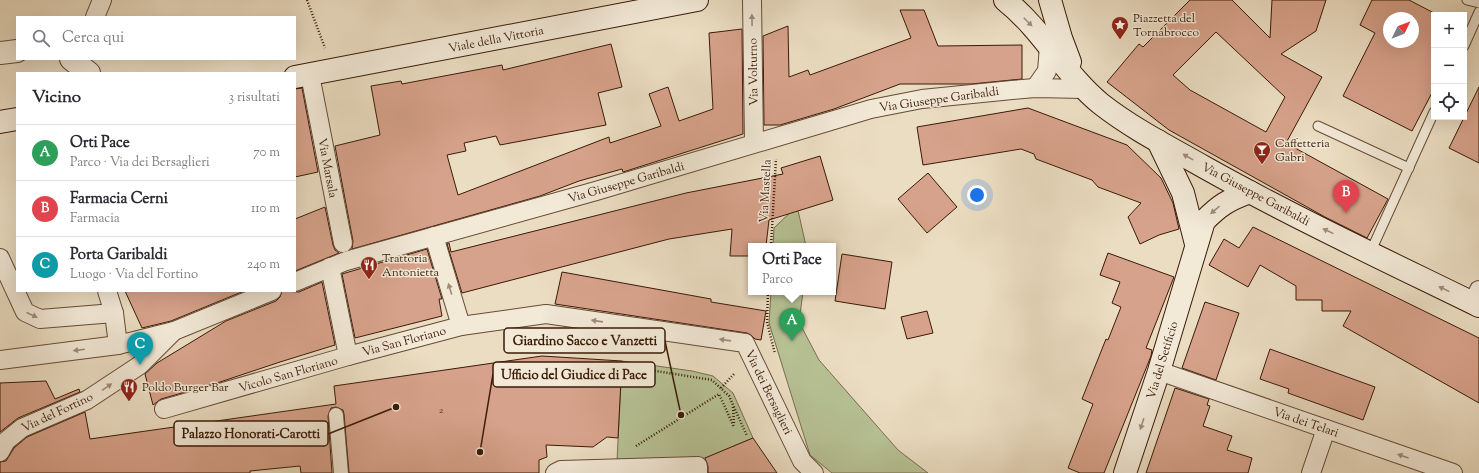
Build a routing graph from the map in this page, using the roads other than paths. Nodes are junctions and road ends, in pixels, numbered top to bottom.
1 (102, 0) edge
2 (697, 0) edge
3 (752, 0) edge
4 (1005, 0) edge
5 (1050, 0) edge
6 (1467, 0) edge
7 (1479, 3) edge
8 (1479, 12) edge
9 (94, 16) edge
10 (1467, 39) edge
11 (1049, 46) junction
12 (16, 51) edge
13 (0, 52) edge
14 (303, 76) edge
15 (1035, 88) junction
16 (1084, 89) junction
17 (16, 119) edge
18 (1431, 119) edge
19 (0, 122) edge
20 (1318, 126) dead end
21 (1158, 140) junction
22 (754, 143) junction
23 (1409, 168) junction
24 (1250, 192) junction
25 (434, 236) junction
26 (343, 242) joint
27 (1196, 247) junction
28 (1370, 252) junction
29 (0, 258) edge
30 (338, 264) junction
31 (296, 282) edge
32 (106, 292) edge
33 (270, 292) edge
34 (1477, 300) edge
35 (114, 313) junction
36 (461, 326) junction
37 (174, 331) junction
38 (118, 345) junction
39 (348, 356) junction
40 (0, 360) edge
41 (1159, 370) junction
42 (164, 409) dead end
43 (336, 415) dead end
44 (1326, 429) junction
45 (0, 452) edge
46 (804, 469) edge
47 (559, 472) edge
48 (341, 473) edge
49 (698, 473) edge
50 (1125, 473) edge
51 (1311, 473) edge
52 (1453, 473) edge

1 - 9 street
2 - 14 main road, Viale della Vittoria
22 -> 3 street, Via Volturno
4 -> 11 main road
5 - 16 main road
6 - 7 lane
8 - 10 lane
11 - 15 street
11 - 16 main road
12 - 13 main road
14 - 26 street, Via Marsala
15 - 16 street, Via Giuseppe Garibaldi
15 - 22 street, Via Giuseppe Garibaldi
16 - 21 main road, Via Giuseppe Garibaldi
17 - 19 main road
18 - 23 lane
20 - 23 lane
24 -> 21 main road, Via Giuseppe Garibaldi
21 - 27 main road
22 - 25 street, Via Giuseppe Garibaldi
23 - 28 lane
24 -> 27 main road, Via del Setificio
28 -> 24 main road, Via Giuseppe Garibaldi
25 - 30 street, Via Giuseppe Garibaldi
36 -> 25 street
26 - 30 street, Via Marsala
27 - 41 main road, Via del Setificio
34 -> 28 main road, Via Giuseppe Garibaldi
29 -> 35 street
30 - 31 street, Via Giuseppe Garibaldi
30 - 39 street, Vicolo San Floriano
32 - 35 street
33 - 37 street
35 - 38 street
36 - 39 street, Via San Floriano
46 -> 36 street, Via dei Bersaglieri
37 - 38 street
45 -> 37 street, Via del Fortino
38 -> 40 street
39 - 42 street, Vicolo San Floriano
41 - 44 street, Via dei Telari
41 -> 50 main road, Via del Setificio
43 - 48 street
44 - 51 street
52 -> 44 street, Via dei Telari
47 - 49 street

